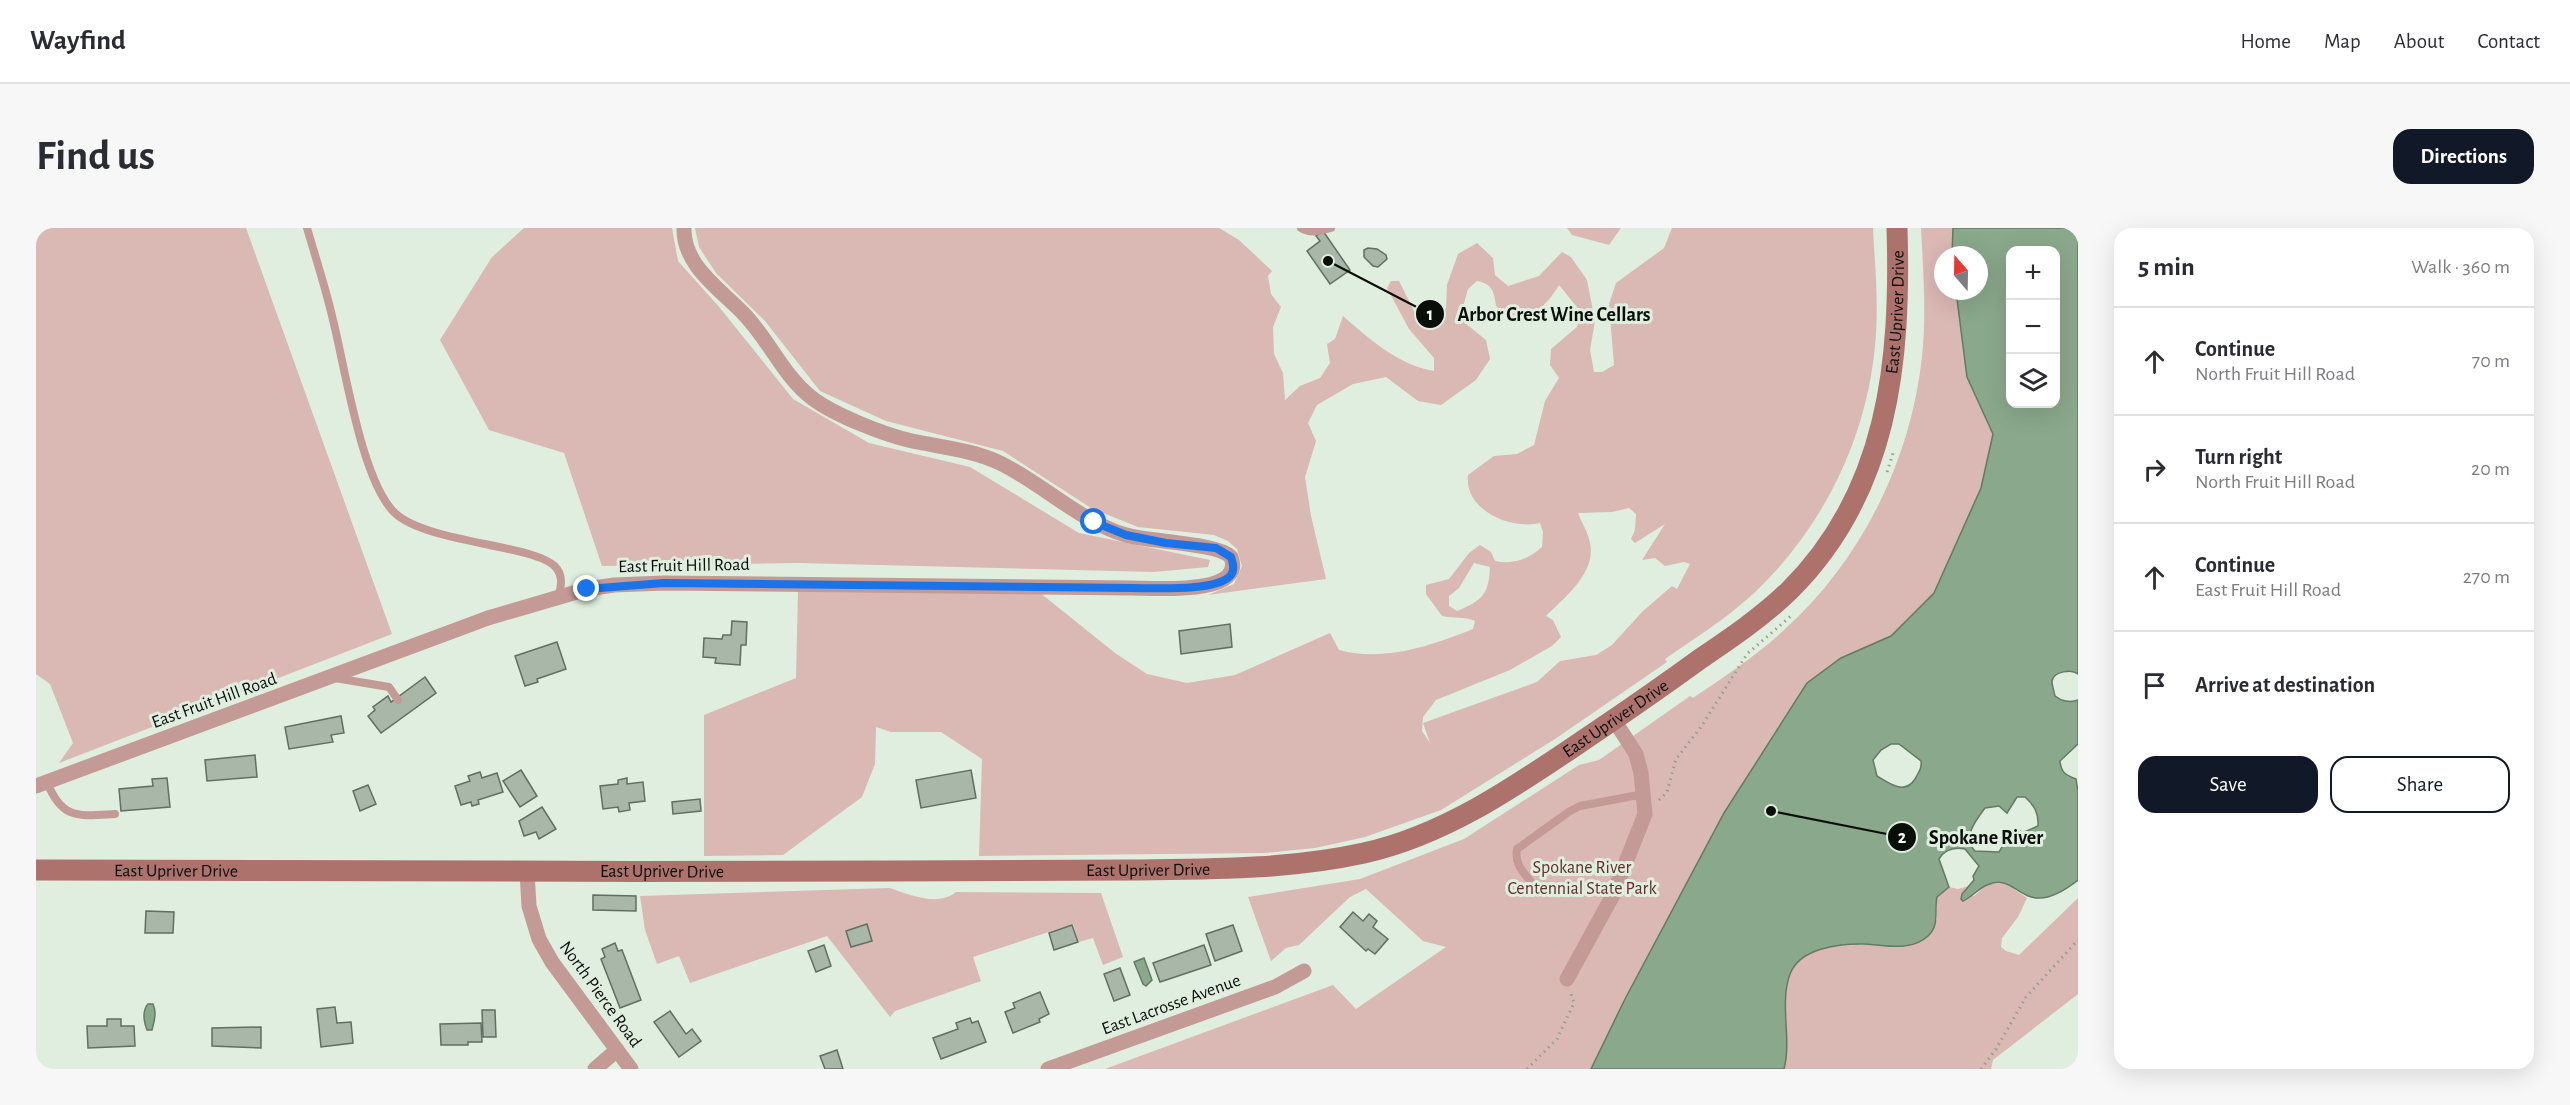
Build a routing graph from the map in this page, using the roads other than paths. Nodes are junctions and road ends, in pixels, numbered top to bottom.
1 (307, 228) edge
2 (684, 228) edge
3 (1301, 228) edge
4 (1331, 228) edge
5 (1897, 228) edge
6 (560, 596) junction
7 (331, 677) junction
8 (398, 700) dead end
9 (1614, 720) junction
10 (41, 784) edge
11 (1644, 794) junction
12 (115, 814) dead end
13 (36, 870) edge
14 (527, 872) junction
15 (1532, 883) dead end
16 (1304, 971) dead end
17 (1567, 979) road end
18 (617, 1050) junction
19 (595, 1069) edge
20 (631, 1069) edge
21 (1048, 1069) edge

1 - 6 lane
2 - 6 street, East Fruit Hill Road
3 - 4 lane
5 - 9 street, East Upriver Drive
6 - 7 street, East Fruit Hill Road
7 - 8 lane
7 - 10 street, East Fruit Hill Road
9 - 11 street
9 - 14 street, East Upriver Drive
10 - 12 lane
11 - 15 lane
11 - 17 street
13 - 14 street, East Upriver Drive
14 - 18 street, North Pierce Road
16 - 21 street, East Lacrosse Avenue
18 - 19 street
18 - 20 street, North Pierce Road

